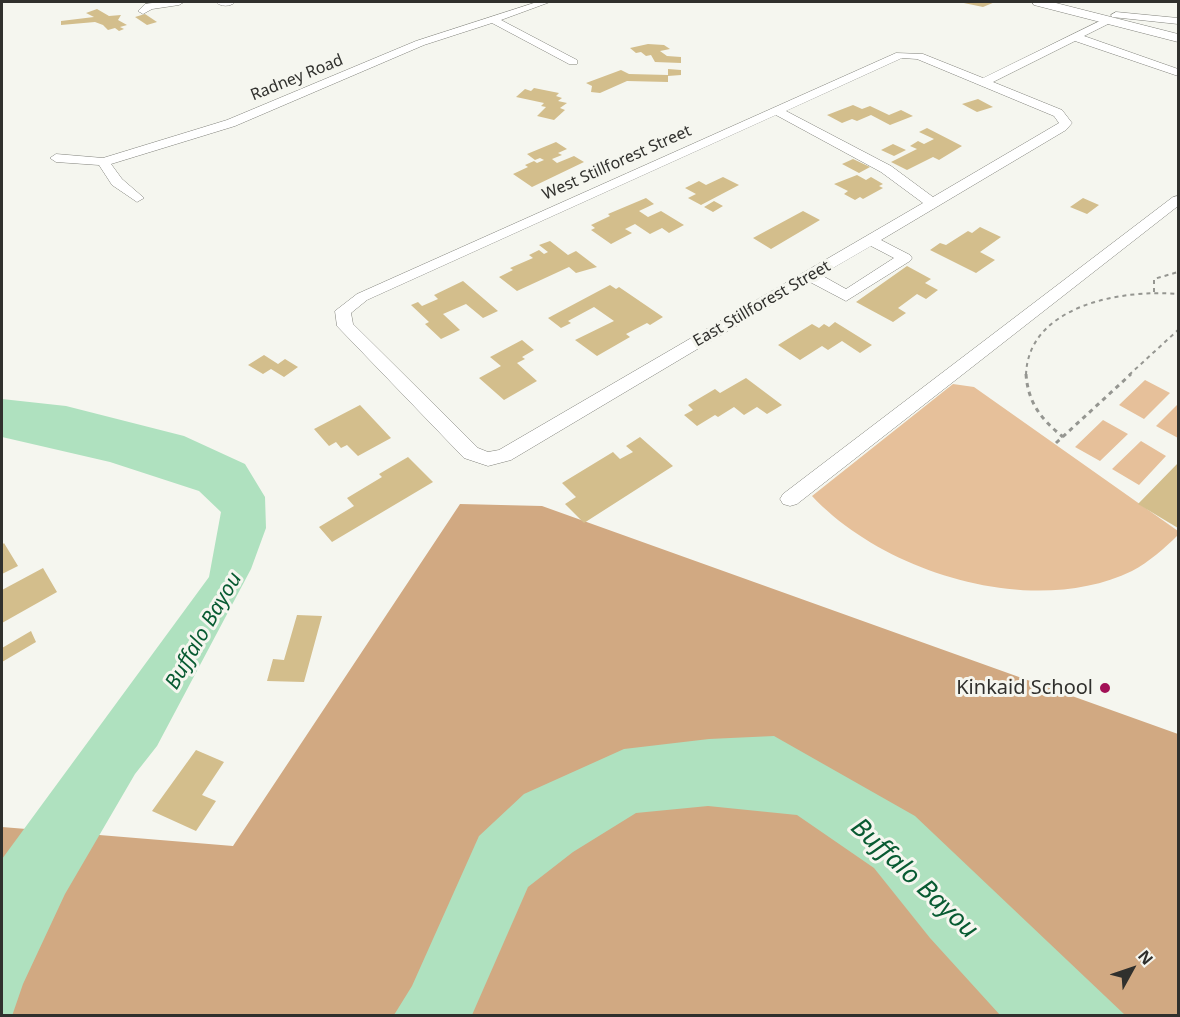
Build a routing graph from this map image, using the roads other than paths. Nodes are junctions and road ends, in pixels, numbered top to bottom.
1 (178, 2) edge
2 (221, 2) edge
3 (230, 2) edge
4 (545, 2) edge
5 (1039, 2) edge
6 (1065, 2) edge
7 (142, 11) dead end
8 (1111, 18) junction
9 (492, 19) junction
10 (1179, 21) edge
11 (1179, 30) edge
12 (1075, 37) junction
13 (1179, 38) edge
14 (573, 62) dead end
15 (1179, 73) edge
16 (985, 82) junction
17 (775, 110) junction
18 (56, 158) dead end
19 (104, 162) junction
20 (136, 198) dead end
21 (1179, 200) edge
22 (934, 203) junction
23 (871, 240) junction
24 (810, 275) junction
25 (391, 374) joint
26 (790, 500) dead end

1 - 7 street
2 - 3 street
4 - 9 street, Radney Road
5 - 8 main road
6 - 8 main road
8 - 10 street
8 - 11 main road
8 - 12 street
8 - 13 main road
9 - 14 street
9 - 19 street, Radney Road
12 - 15 street
12 - 16 street
16 - 17 street, West Stillforest Street
16 - 22 street, East Stillforest Street
17 - 22 street
17 - 25 street, West Stillforest Street
18 - 19 street, Radney Road
19 - 20 street
21 - 26 street
22 - 23 street, East Stillforest Street
23 - 24 street, East Stillforest Street
23 - 24 street
24 - 25 street, East Stillforest Street

